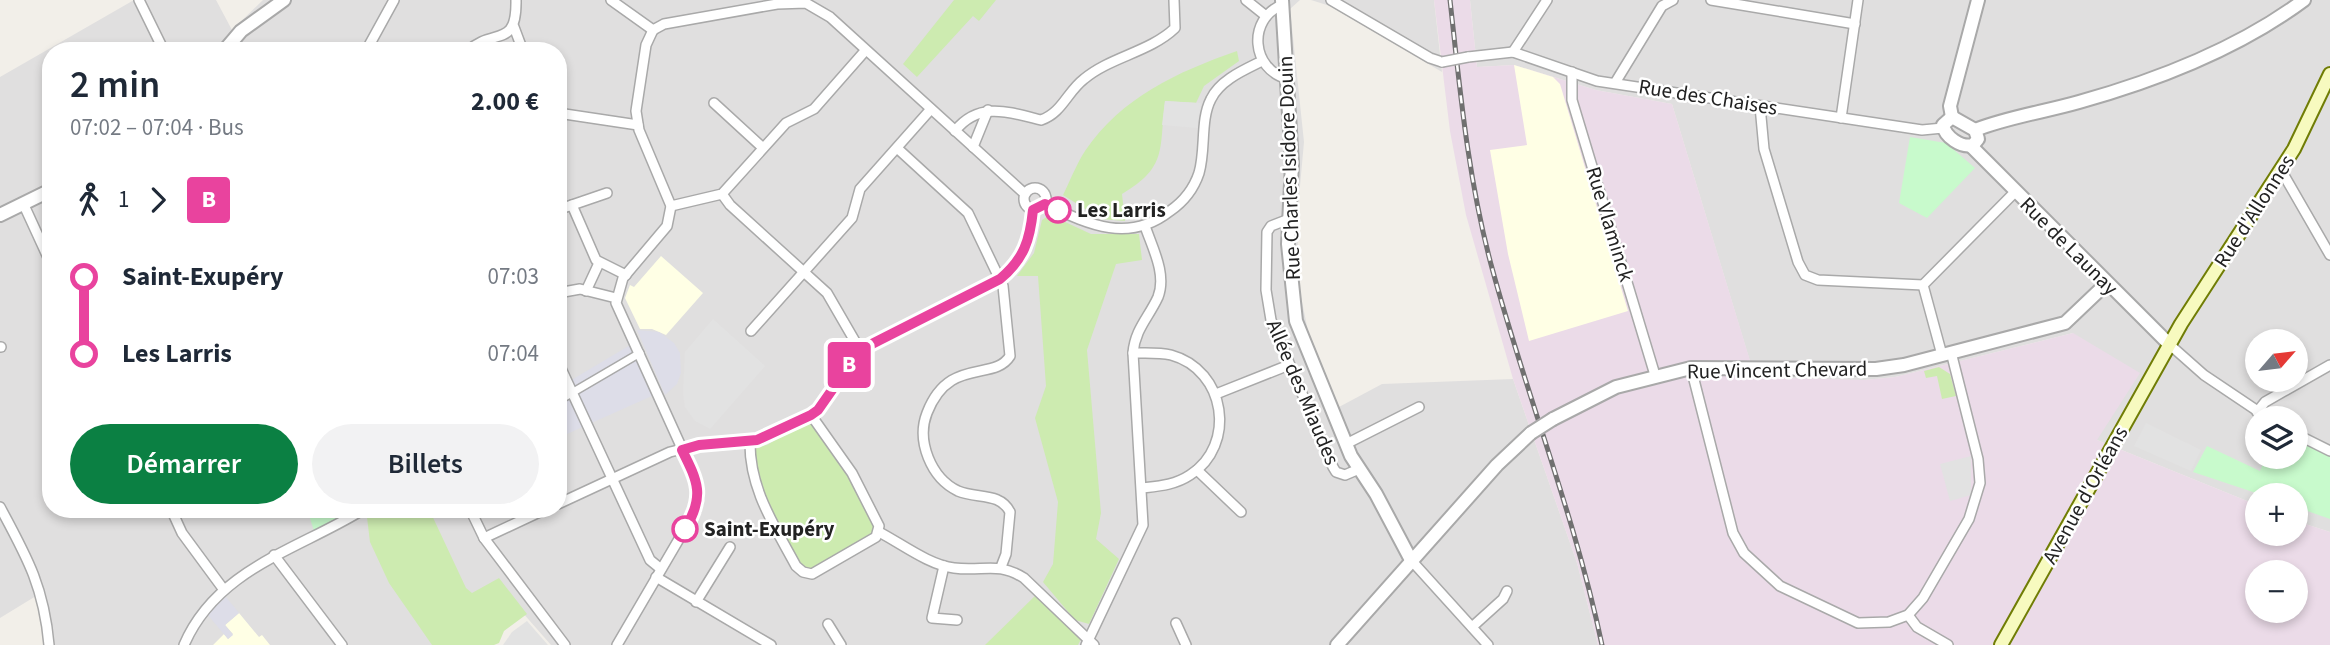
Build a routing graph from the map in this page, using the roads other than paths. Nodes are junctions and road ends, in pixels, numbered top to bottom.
1 (139, 0) edge
2 (284, 0) edge
3 (394, 0) edge
4 (516, 0) edge
5 (611, 0) edge
6 (1174, 0) edge
7 (1246, 0) edge
8 (1331, 0) edge
9 (1547, 0) edge
10 (1673, 0) edge
11 (1711, 0) edge
12 (1858, 0) edge
13 (1978, 0) edge
14 (2304, 0) edge
15 (807, 1) edge
16 (1282, 2) edge
17 (1266, 16) junction
18 (1855, 24) junction
19 (514, 27) junction
20 (653, 30) junction
21 (160, 42) edge
22 (232, 42) edge
23 (371, 42) edge
24 (488, 42) edge
25 (520, 42) edge
26 (866, 51) junction
27 (1513, 52) junction
28 (1262, 61) junction
29 (1572, 72) junction
30 (2330, 74) edge
31 (1288, 79) junction
32 (1615, 83) junction
33 (714, 103) dead end
34 (1760, 106) junction
35 (931, 109) junction
36 (988, 110) junction
37 (567, 114) edge
38 (1952, 117) junction
39 (1841, 118) junction
40 (638, 125) junction
41 (1943, 128) junction
42 (1975, 130) junction
43 (955, 131) junction
44 (1970, 146) junction
45 (974, 147) junction
46 (763, 148) junction
47 (897, 148) junction
48 (2281, 170) junction
49 (2015, 192) junction
50 (607, 193) dead end
51 (42, 194) edge
52 (722, 194) junction
53 (1025, 194) junction
54 (23, 203) junction
55 (1045, 204) junction
56 (572, 205) junction
57 (671, 206) junction
58 (567, 207) edge
59 (1033, 210) junction
60 (0, 215) edge
61 (1289, 219) junction
62 (1145, 226) junction
63 (42, 244) edge
64 (2329, 251) edge
65 (599, 263) junction
66 (804, 271) junction
67 (625, 275) junction
68 (1000, 279) junction
69 (2106, 284) junction
70 (1923, 285) junction
71 (586, 291) junction
72 (567, 292) edge
73 (616, 298) junction
74 (751, 331) dead end
75 (2169, 344) junction
76 (860, 350) junction
77 (640, 353) junction
78 (1133, 353) junction
79 (1947, 354) junction
80 (1289, 365) junction
81 (2330, 365) edge
82 (1691, 368) junction
83 (1656, 375) junction
84 (567, 381) edge
85 (572, 392) junction
86 (1216, 394) junction
87 (567, 395) edge
88 (2248, 406) edge
89 (2262, 406) edge
90 (1419, 407) dead end
91 (811, 415) junction
92 (2308, 440) edge
93 (750, 441) junction
94 (1346, 444) junction
95 (682, 450) junction
96 (2330, 451) edge
97 (1359, 469) junction
98 (1197, 470) junction
99 (612, 479) junction
100 (1142, 488) junction
101 (567, 500) edge
102 (0, 507) edge
103 (1241, 512) dead end
104 (175, 518) edge
105 (347, 518) edge
106 (474, 518) edge
107 (527, 518) edge
108 (879, 532) junction
109 (484, 538) junction
110 (730, 547) dead end
111 (274, 555) junction
112 (1411, 560) junction
113 (944, 566) junction
114 (1001, 566) junction
115 (659, 573) junction
116 (224, 590) junction
117 (1507, 595) dead end
118 (696, 602) junction
119 (1908, 615) junction
120 (957, 620) dead end
121 (1176, 623) dead end
122 (828, 624) dead end
123 (1472, 627) junction
124 (1090, 643) edge
125 (49, 645) edge
126 (184, 645) edge
127 (342, 645) edge
128 (565, 645) edge
129 (617, 645) edge
130 (771, 645) edge
131 (841, 645) edge
132 (1186, 645) edge
133 (1337, 645) edge
134 (1488, 645) edge
135 (1948, 645) edge
136 (2001, 645) edge

1 - 21 street
2 - 22 street
3 - 23 street
4 - 19 street
5 - 20 street
6 - 36 street
7 - 17 street
8 - 27 street, Rue des Chaises, bridge
9 - 27 street
10 - 32 street
11 - 18 street
12 - 18 street
13 - 38 street
14 - 42 street
15 - 20 street
15 - 26 street
16 - 17 street
16 - 31 street, Rue Charles Isidore Douin
17 - 28 street
18 - 39 street
19 - 24 street
19 - 25 street
20 - 40 street
26 - 35 street
26 - 46 street
27 - 29 street, Rue des Chaises
28 - 31 street
28 - 62 street
29 - 32 street, Rue des Chaises
29 - 83 street, Rue Vlaminck
30 - 48 main road, Rue d'Allonnes
31 - 61 street, Rue Charles Isidore Douin
32 - 34 street, Rue des Chaises
33 - 46 street
34 - 39 street, Rue des Chaises
34 - 70 street
35 - 43 street
35 - 47 street
36 - 43 street
36 - 45 street
37 - 40 street
38 - 41 street
38 - 42 street
39 - 41 street, Rue des Chaises
40 - 57 street
41 - 44 street, Rue de Launay
42 - 44 street
43 - 45 street
44 - 49 street, Rue de Launay
45 - 53 street
46 - 52 street
47 - 66 street
47 - 68 street
48 - 64 street
48 - 75 main road, Rue d'Allonnes
49 - 69 street, Rue de Launay
49 - 70 street
50 - 56 street
51 - 54 street
52 - 57 street
52 - 66 street
53 - 55 street
53 - 59 street
54 - 60 street
54 - 63 street
55 - 59 street
55 - 62 street
56 - 58 street
56 - 65 street
57 - 67 street
59 - 68 street
61 - 80 street, Allée des Miaudes
61 - 94 street, Rue Charles Isidore Douin
62 - 78 street
65 - 67 street
65 - 71 street
66 - 74 street
66 - 76 street
67 - 73 street
68 - 76 street
68 - 114 street
69 - 75 street, Rue de Launay
69 - 79 street, Rue Vincent Chevard
70 - 79 street
71 - 72 street
71 - 73 street
73 - 77 street
75 - 88 street
75 - 136 main road, Avenue d'Orléans
76 - 91 street
77 - 85 street
77 - 95 street
78 - 86 street
78 - 100 street
79 - 82 street, Rue Vincent Chevard
79 - 119 street
80 - 86 street
80 - 97 street, Allée des Miaudes
81 - 89 street
82 - 83 street, Rue Vincent Chevard
82 - 119 street
83 - 112 street, Rue Vincent Chevard, bridge
84 - 85 street
85 - 87 street
85 - 99 street
86 - 98 street
90 - 94 street
91 - 93 street
91 - 108 street
92 - 96 street
93 - 95 street
93 - 108 street
94 - 97 street, Rue Charles Isidore Douin
95 - 99 street
95 - 115 street
97 - 112 street, Rue Charles Isidore Douin
98 - 100 street
98 - 103 street
99 - 101 street
99 - 115 street
100 - 124 street
102 - 125 street
104 - 116 street
105 - 111 street
106 - 109 street
107 - 109 street
108 - 113 street
109 - 128 street
110 - 118 street
111 - 116 street
111 - 127 street
112 - 123 street
112 - 133 street, Rue Vincent Chevard
113 - 114 street
113 - 120 street
114 - 124 street
115 - 118 street
115 - 129 street
116 - 126 street
117 - 123 street
118 - 130 street
119 - 135 street
121 - 132 street
122 - 131 street
123 - 134 street

